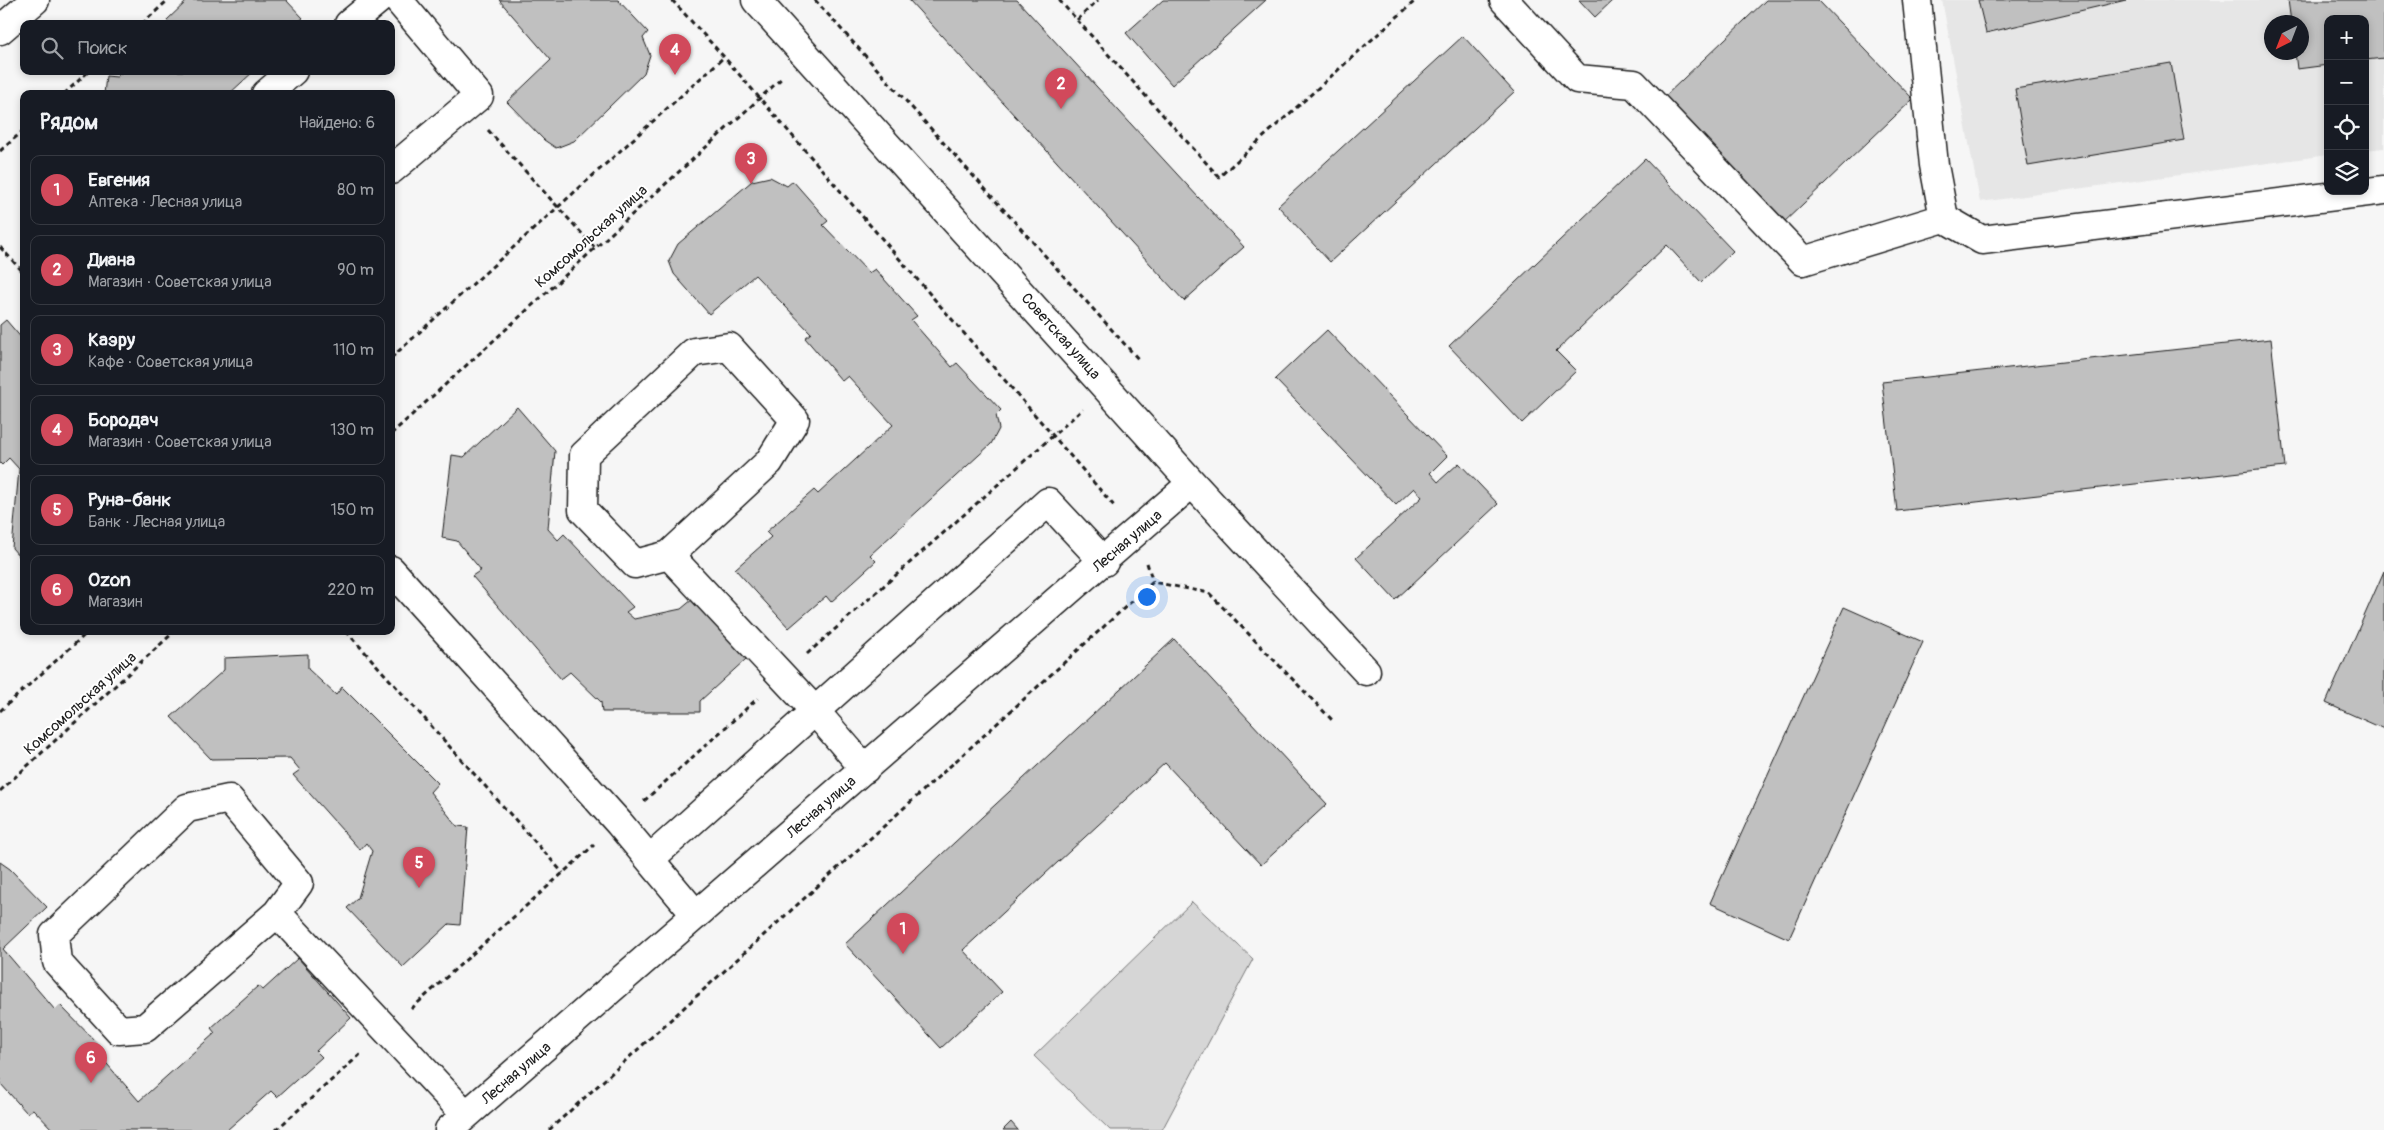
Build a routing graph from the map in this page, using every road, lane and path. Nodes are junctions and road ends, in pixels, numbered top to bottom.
1 (34, 0) edge
2 (168, 0) edge
3 (398, 0) edge
4 (672, 0) edge
5 (756, 0) edge
6 (816, 0) edge
7 (1059, 0) edge
8 (1098, 0) edge
9 (1416, 0) edge
10 (1504, 0) edge
11 (1917, 0) edge
12 (146, 20) edge
13 (1077, 20) junction
14 (0, 30) edge
15 (806, 55) junction
16 (724, 57) junction
17 (85, 75) edge
18 (288, 75) edge
19 (68, 90) edge
20 (271, 90) edge
21 (759, 99) junction
22 (466, 107) junction
23 (20, 134) edge
24 (0, 152) edge
25 (395, 167) edge
26 (2384, 190) edge
27 (558, 207) junction
28 (1944, 218) junction
29 (0, 247) edge
30 (595, 248) junction
31 (20, 269) edge
32 (395, 354) edge
33 (1139, 360) dead end
34 (1108, 388) junction
35 (395, 430) edge
36 (1052, 435) junction
37 (1192, 483) junction
38 (1138, 533) junction
39 (669, 555) junction
40 (1104, 562) junction
41 (395, 574) edge
42 (1154, 582) junction
43 (84, 635) edge
44 (171, 635) edge
45 (350, 635) edge
46 (1366, 671) dead end
47 (782, 676) junction
48 (0, 711) edge
49 (816, 711) junction
50 (1334, 722) dead end
51 (865, 769) junction
52 (0, 791) edge
53 (619, 823) junction
54 (650, 859) junction
55 (563, 873) junction
56 (277, 913) junction
57 (696, 916) junction
58 (388, 1030) junction
59 (458, 1122) edge
60 (276, 1130) edge
61 (549, 1130) edge

1 - 14 street
2 - 12 path
3 - 22 street
4 - 16 path
5 - 15 street, Советская улица
6 - 33 path
7 - 13 path
8 - 13 path
9 - 13 path
10 - 28 street
11 - 28 street
15 - 21 path, Комсомольская улица
15 - 34 street, Советская улица
16 - 21 path
16 - 27 path
17 - 19 path
18 - 20 street
21 - 30 path, Комсомольская улица
21 - 36 path
22 - 25 street
22 - 27 path
23 - 24 path
26 - 28 street
27 - 30 path
27 - 32 path
29 - 31 path
30 - 35 path, Комсомольская улица
34 - 36 path
34 - 37 street, Советская улица
36 - 38 path
36 - 47 path
37 - 38 street, Лесная улица
37 - 46 street, Советская улица
38 - 40 street, Лесная улица
38 - 42 path
39 - 39 street
39 - 47 street
40 - 49 street
40 - 51 street, Лесная улица
41 - 53 street
42 - 50 path
42 - 61 path
43 - 48 path
44 - 52 path, Комсомольская улица
45 - 55 path
47 - 49 street
47 - 53 path
49 - 51 street
49 - 54 street
51 - 57 street, Лесная улица
53 - 54 street
53 - 55 path
54 - 57 street
55 - 58 path
56 - 56 street
56 - 58 street
57 - 59 street, Лесная улица
58 - 59 street
58 - 60 path

